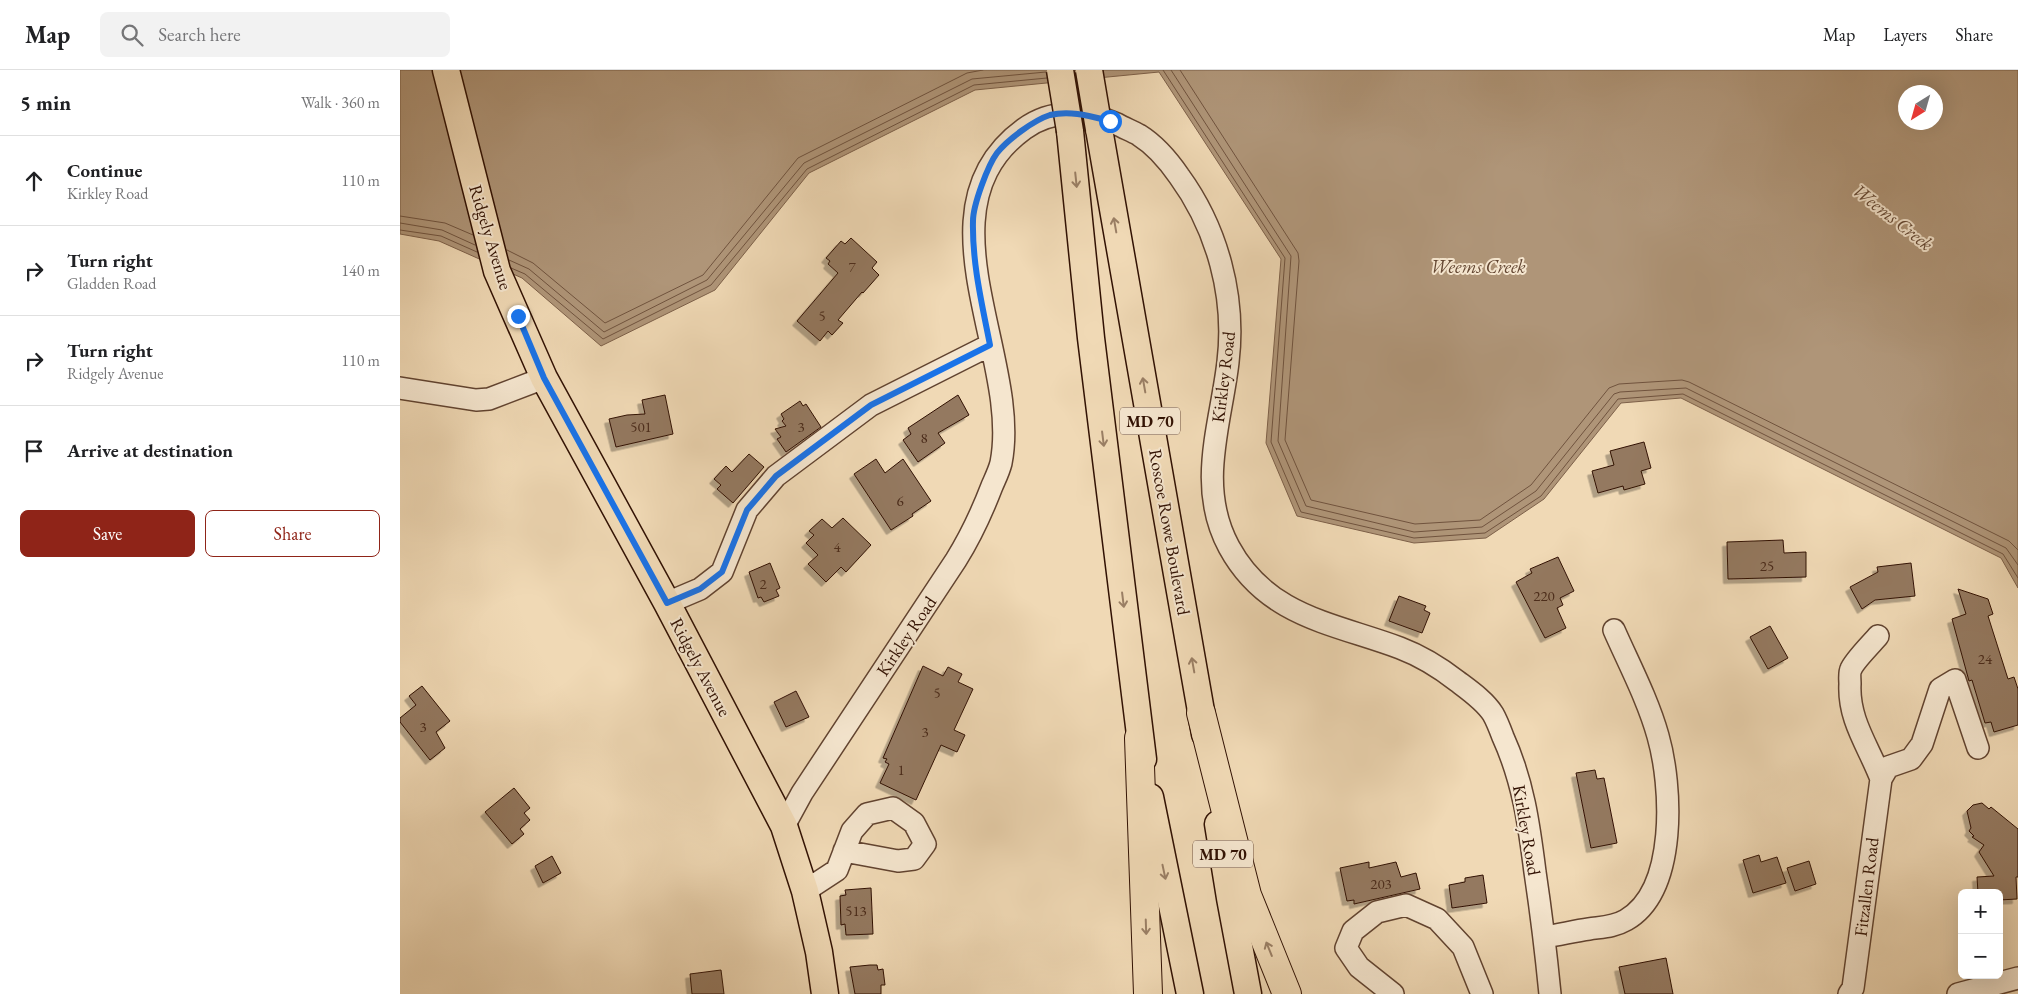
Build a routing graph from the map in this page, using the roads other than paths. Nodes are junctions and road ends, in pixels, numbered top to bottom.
1 (446, 70) edge
2 (1060, 70) edge
3 (1089, 70) edge
4 (990, 345) junction
5 (544, 378) junction
6 (400, 388) edge
7 (667, 603) junction
8 (1614, 630) dead end
9 (1878, 636) dead end
10 (1202, 713) junction
11 (1139, 738) junction
12 (1978, 748) dead end
13 (1881, 779) junction
14 (784, 826) junction
15 (844, 851) dead end
16 (805, 891) junction
17 (1544, 936) junction
18 (2018, 978) edge
19 (825, 994) edge
20 (1148, 994) edge
21 (1190, 994) edge
22 (1248, 994) edge
23 (1287, 994) edge
24 (1393, 994) edge
25 (1482, 994) edge
26 (1550, 994) edge
27 (1849, 994) edge
28 (1958, 994) edge

1 - 5 main road, Ridgely Avenue
2 -> 11 main road, MD 70, bridge
10 -> 3 main road, Roscoe Rowe Boulevard / MD 70, bridge
4 - 7 street
4 - 14 street, Kirkley Road
4 - 17 street, Kirkley Road
5 - 6 street
5 - 7 main road, Ridgely Avenue
7 - 14 main road, Ridgely Avenue
8 - 17 street
9 - 13 street
10 - 22 main road, Roscoe Rowe Boulevard / MD 70
23 -> 10 highway
11 -> 20 highway
11 -> 21 main road, MD 70
12 - 13 street
13 - 27 street, Fitzallen Road
14 - 16 main road, Ridgely Avenue
15 - 16 street
16 - 19 main road, Ridgely Avenue
17 - 26 street, Kirkley Road
18 - 28 street
24 - 25 street

